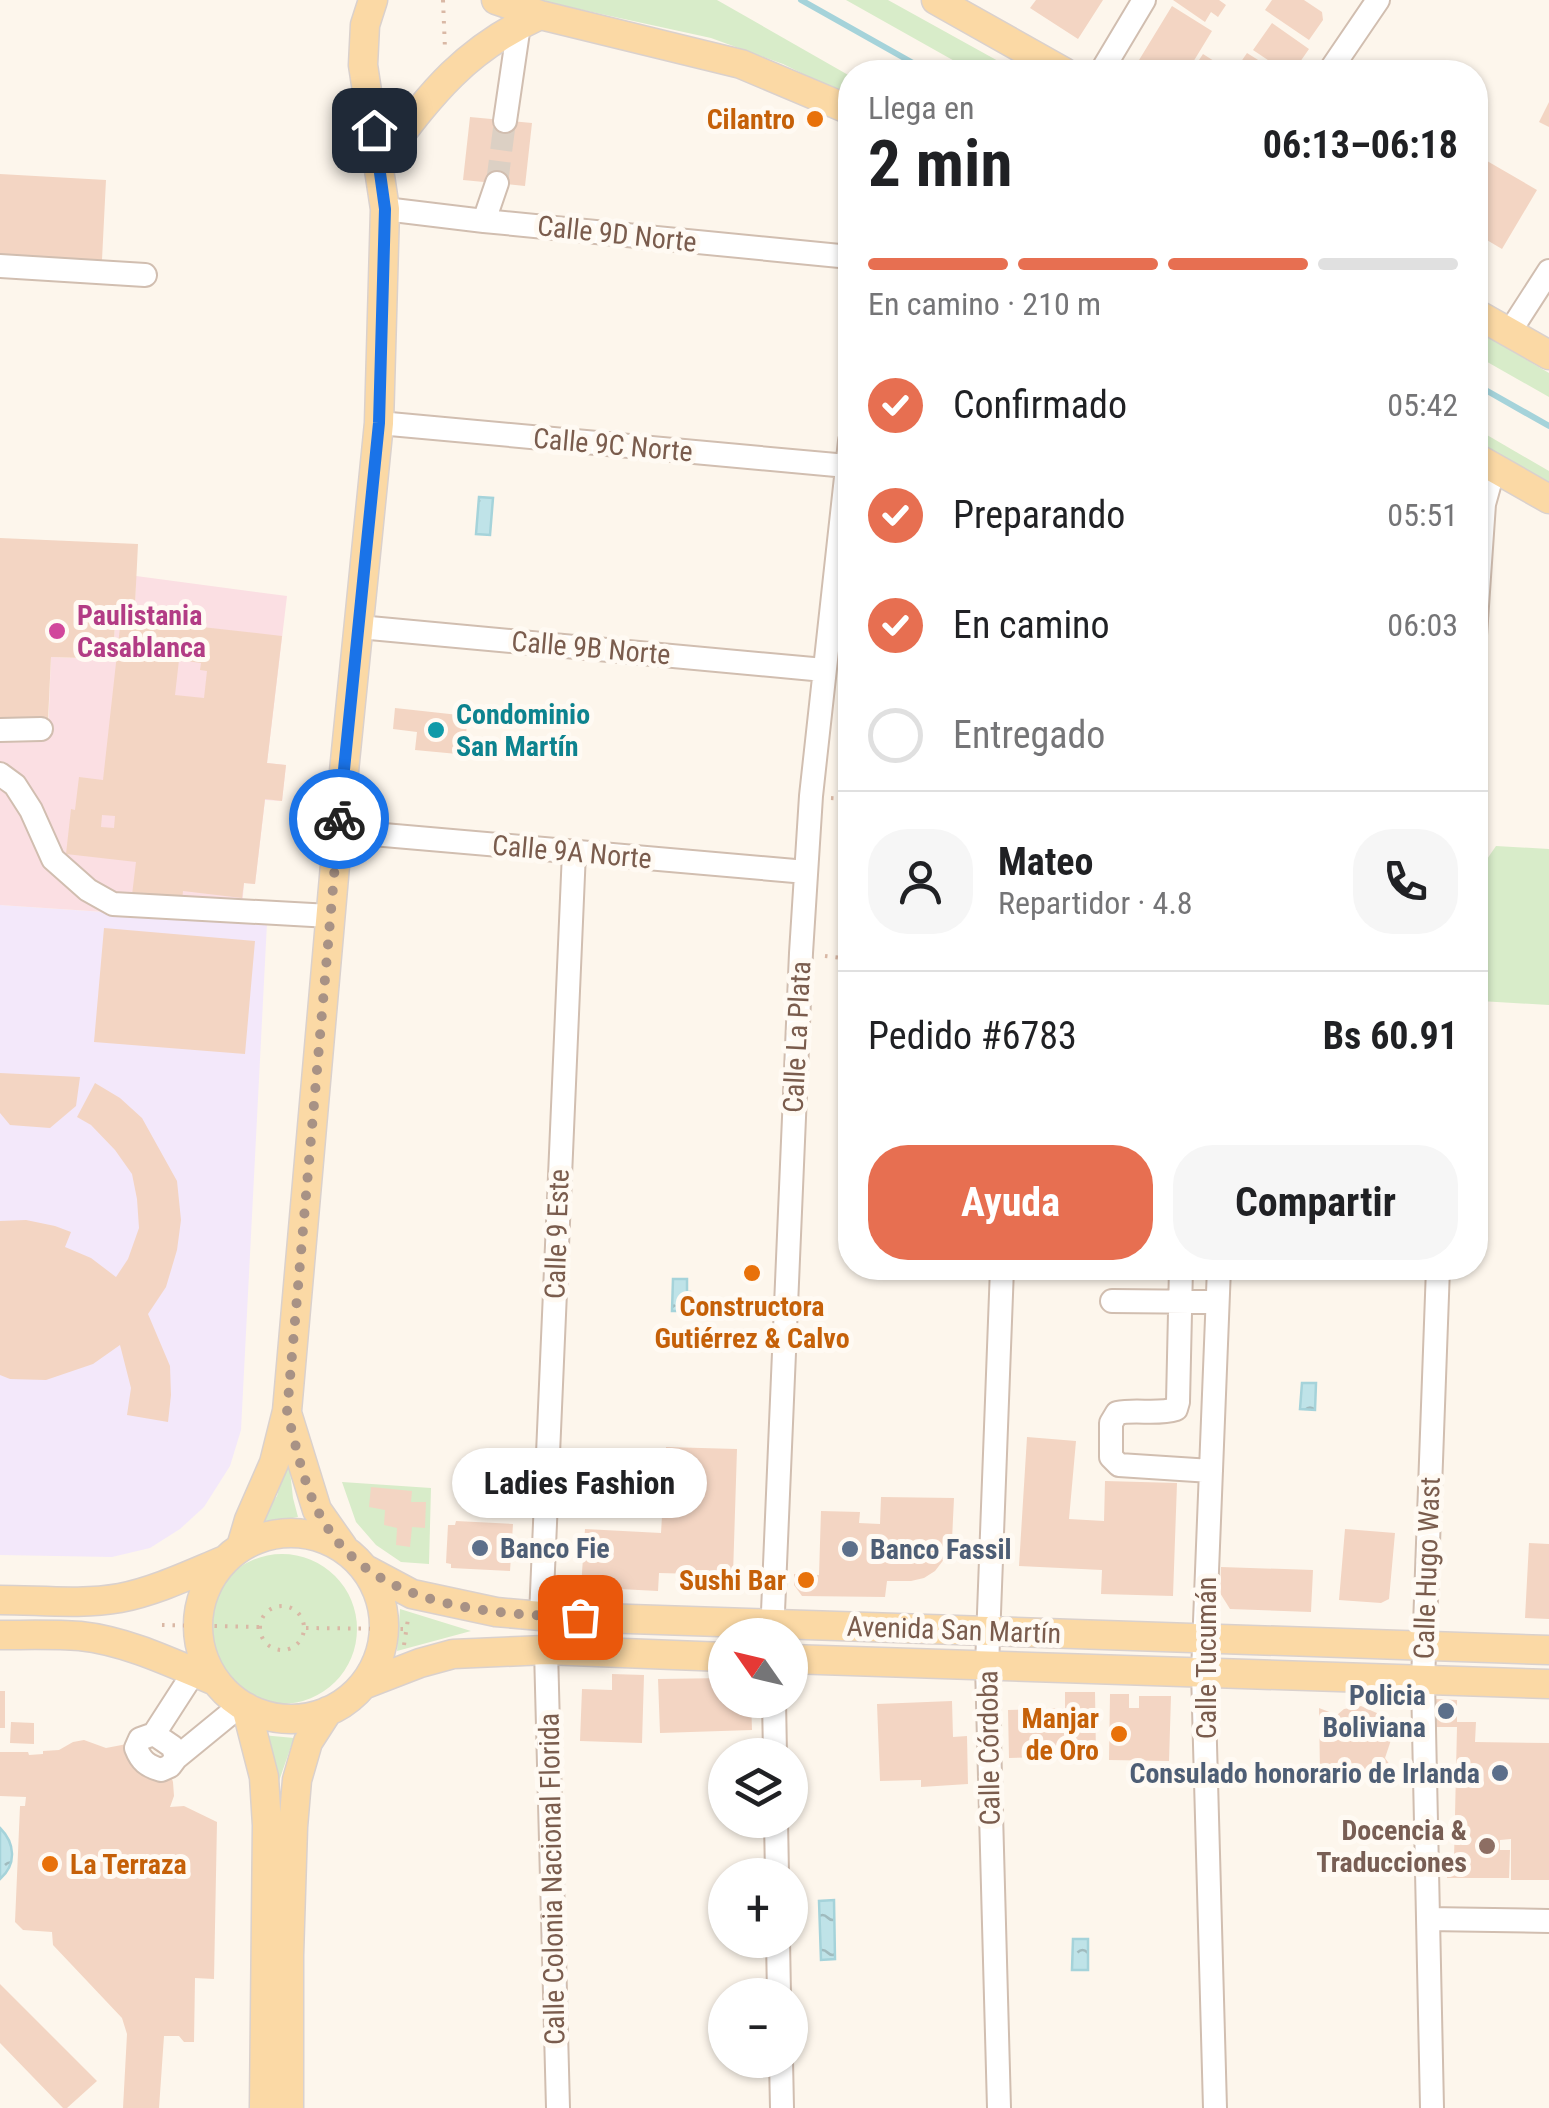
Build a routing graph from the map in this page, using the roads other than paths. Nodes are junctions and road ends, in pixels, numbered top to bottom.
1 (373, 0) edge
2 (496, 0) edge
3 (936, 0) edge
4 (1144, 0) edge
5 (1378, 0) edge
6 (529, 20) junction
7 (1043, 60) edge
8 (1108, 60) edge
9 (1338, 60) edge
10 (838, 105) edge
11 (506, 121) tunnel mouth
12 (379, 163) junction
13 (497, 184) tunnel mouth
14 (385, 209) junction
15 (484, 222) junction
16 (838, 256) edge
17 (0, 266) edge
18 (1549, 271) edge
19 (145, 275) dead end
20 (1488, 320) edge
21 (1510, 333) junction
22 (1549, 355) edge
23 (379, 423) junction
24 (1488, 464) edge
25 (838, 465) edge
26 (1549, 500) edge
27 (838, 546) edge
28 (359, 627) junction
29 (824, 670) junction
30 (41, 729) dead end
31 (0, 730) edge
32 (0, 774) edge
33 (338, 831) junction
34 (574, 852) junction
35 (806, 872) junction
36 (330, 916) junction
37 (1002, 1280) edge
38 (1181, 1280) edge
39 (1218, 1280) edge
40 (1438, 1280) edge
41 (1112, 1300) dead end
42 (1180, 1302) junction
43 (1217, 1302) junction
44 (287, 1412) junction
45 (1211, 1471) junction
46 (344, 1549) junction
47 (234, 1553) junction
48 (366, 1570) junction
49 (0, 1600) edge
50 (541, 1616) junction
51 (772, 1618) edge
52 (708, 1625) edge
53 (808, 1630) edge
54 (987, 1632) junction
55 (0, 1635) edge
56 (1204, 1637) junction
57 (1424, 1646) junction
58 (546, 1650) junction
59 (1549, 1650) edge
60 (708, 1655) edge
61 (808, 1660) edge
62 (987, 1666) junction
63 (204, 1670) junction
64 (1204, 1672) junction
65 (1423, 1681) junction
66 (1549, 1684) edge
67 (363, 1685) junction
68 (244, 1705) junction
69 (328, 1711) junction
70 (1428, 1919) junction
71 (1549, 1921) edge
72 (781, 2078) edge
73 (264, 2108) edge
74 (289, 2108) edge
75 (558, 2108) edge
76 (782, 2108) edge
77 (999, 2108) edge
78 (1215, 2108) edge
79 (1432, 2108) edge

1 - 12 main road
2 - 6 main road
3 - 7 main road
4 - 8 street
5 - 9 street
6 - 10 main road
6 - 11 street
6 - 12 main road
12 - 14 main road
13 - 15 street
14 - 15 street, Calle 9D Norte
14 - 23 main road
15 - 16 street, Calle 9D Norte
17 - 19 street
18 - 21 street
20 - 21 main road
21 - 22 main road
23 - 25 street, Calle 9C Norte
23 - 28 main road
24 - 26 main road
27 - 29 street, Calle La Plata
28 - 29 street, Calle 9B Norte
28 - 33 main road
29 - 35 street, Calle La Plata
30 - 31 street
32 - 36 street
33 - 34 street, Calle 9A Norte
33 - 36 main road
34 - 35 street, Calle 9A Norte
34 - 50 street, Calle 9 Este
35 - 51 street, Calle La Plata
36 - 44 main road
37 - 54 street, Calle Córdoba
38 - 42 street
39 - 43 street, Calle Tucumán
40 - 57 street, Calle Hugo Wast
41 - 42 street
42 - 43 street
42 - 45 street
43 - 45 street, Calle Tucumán
44 - 46 main road
44 - 47 main road
45 - 56 street, Calle Tucumán
46 - 47 main road
46 - 48 main road
47 - 49 main road
47 - 63 main road
48 - 50 main road, Avenida San Martín
48 - 67 main road
50 - 52 main road, Avenida San Martín
53 - 54 main road, Avenida San Martín
54 - 56 main road, Avenida San Martín
54 - 62 street, Calle Córdoba
55 - 63 main road
56 - 57 main road, Avenida San Martín
56 - 64 street, Calle Tucumán
57 - 59 main road, Avenida San Martín
57 - 65 street, Calle Hugo Wast
58 - 60 main road
58 - 67 main road
58 - 75 street, Calle Colonia Nacional Florida
61 - 62 main road, Avenida San Martín
62 - 64 main road, Avenida San Martín
62 - 77 street, Calle Córdoba
63 - 68 main road
63 - 68 street
64 - 65 main road, Avenida San Martín
64 - 78 street, Calle Tucumán
65 - 66 main road, Avenida San Martín
65 - 70 street, Calle Hugo Wast
67 - 69 main road
68 - 69 main road
68 - 73 main road
69 - 74 main road
70 - 71 street
70 - 79 street, Calle Hugo Wast
72 - 76 street

